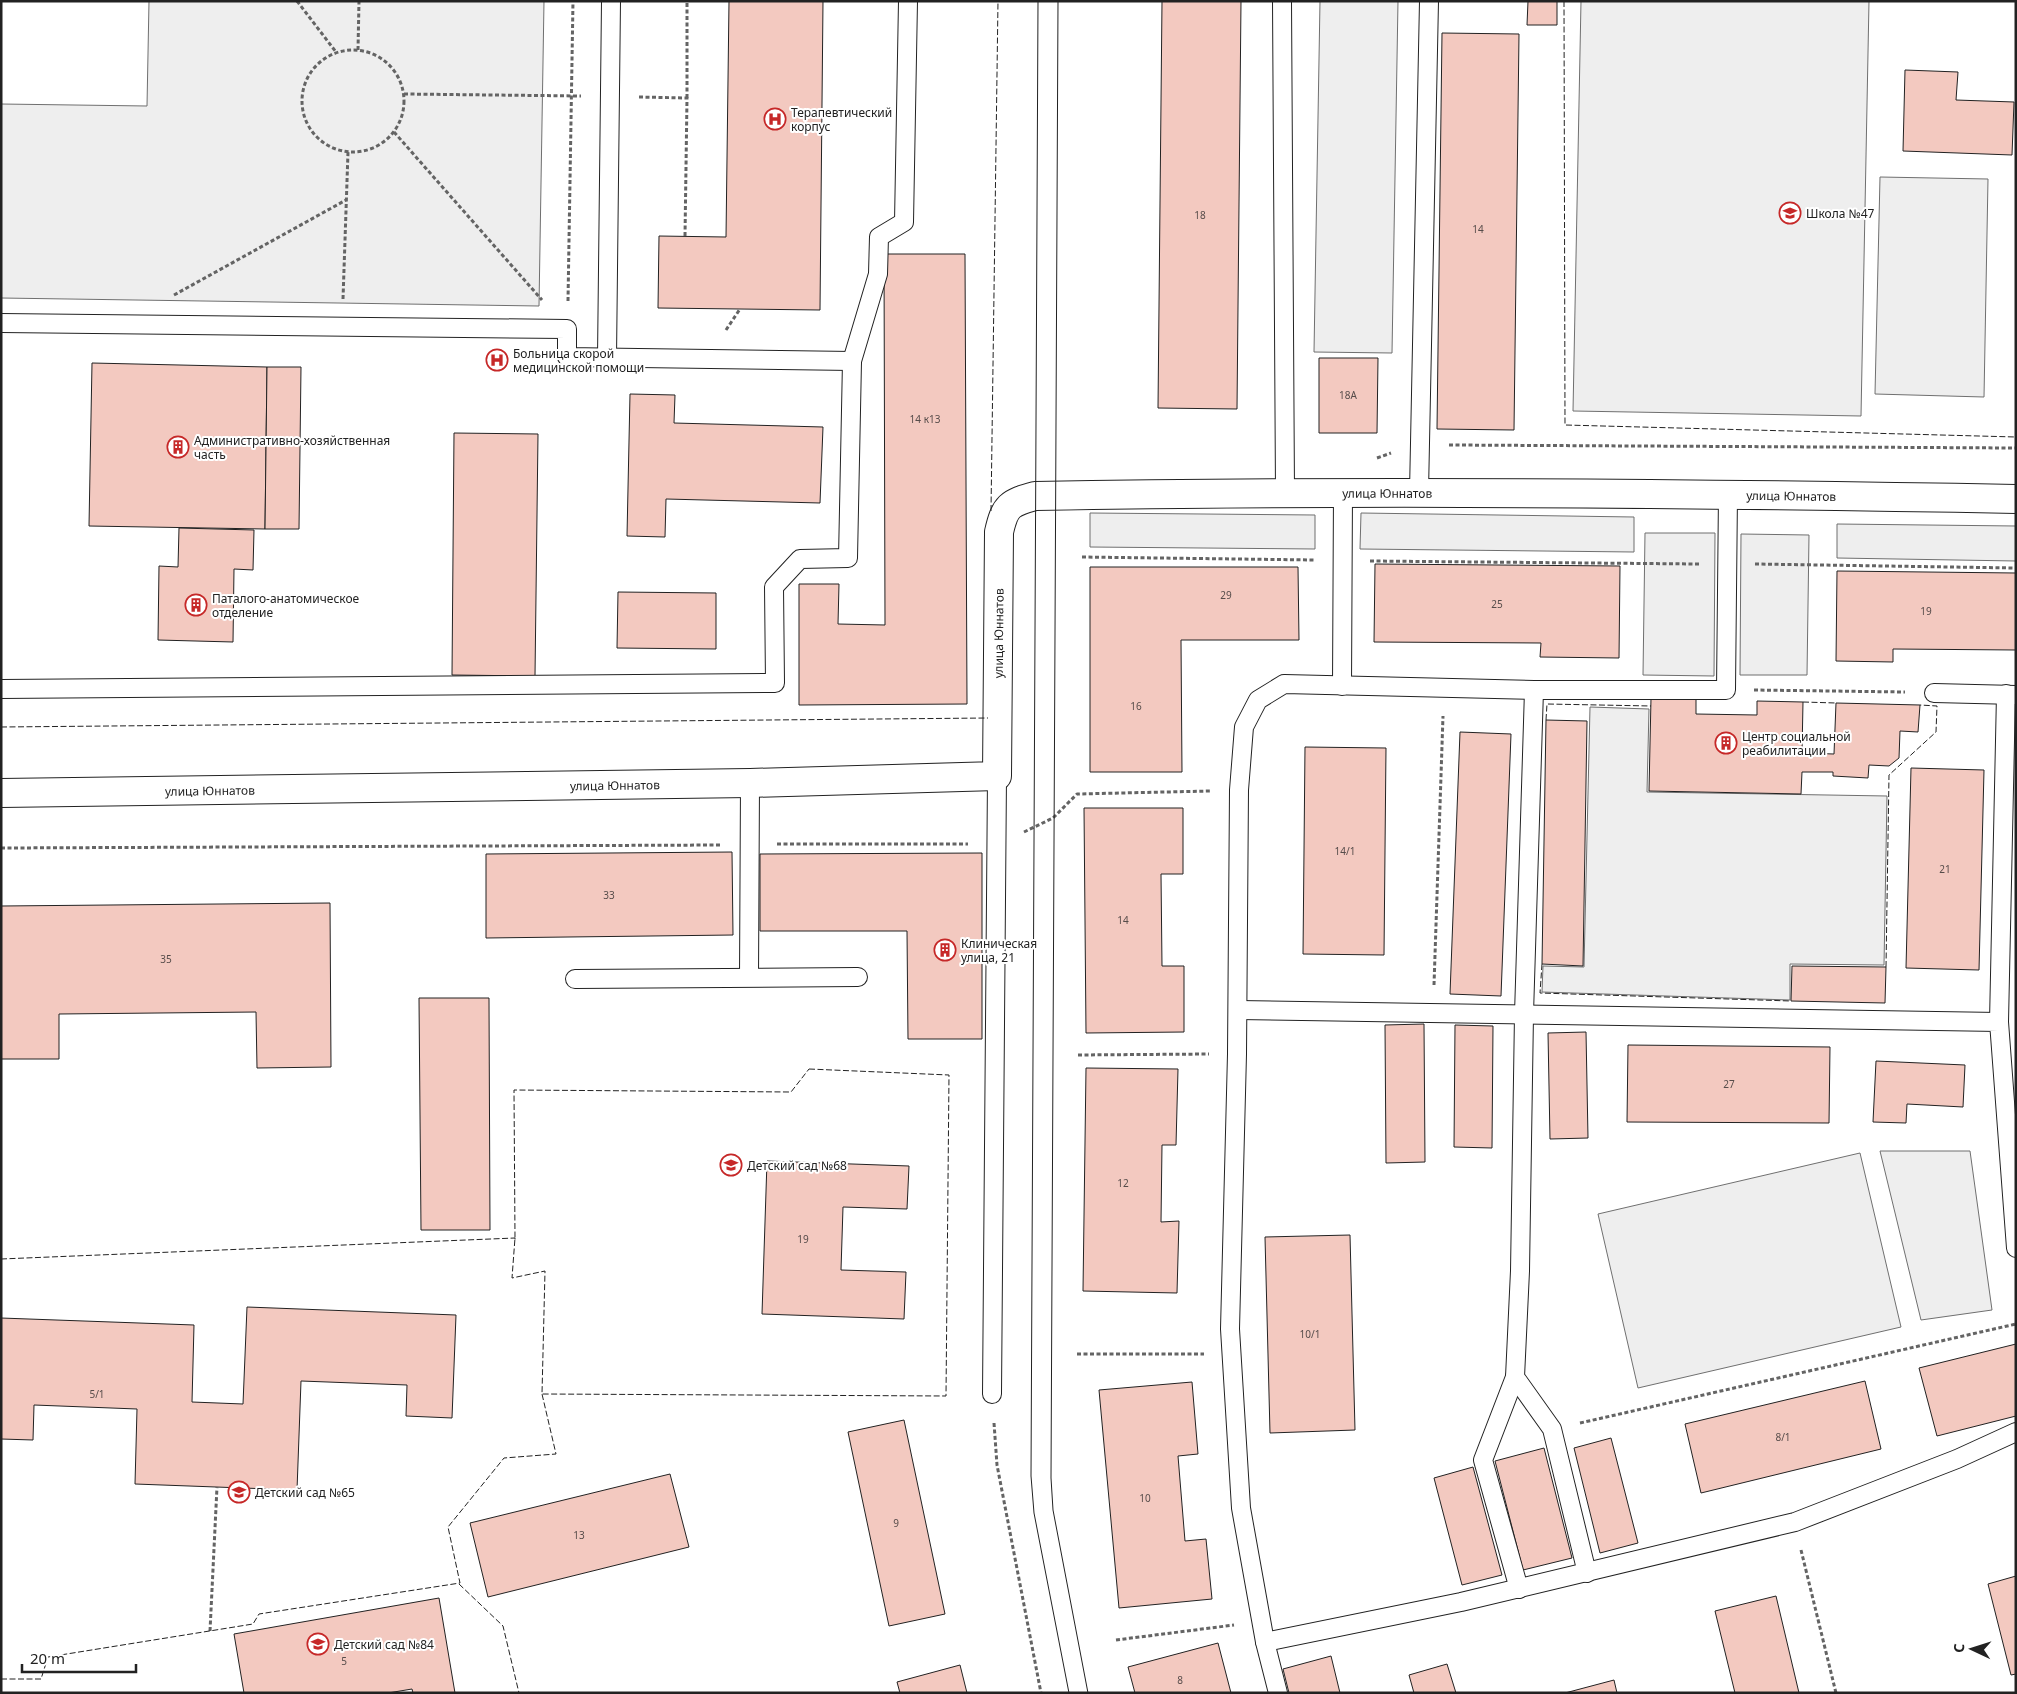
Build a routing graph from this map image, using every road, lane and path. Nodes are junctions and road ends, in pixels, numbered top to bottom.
1 (297, 1) edge
2 (360, 1) edge
3 (573, 1) edge
4 (611, 1) edge
5 (687, 1) edge
6 (908, 1) edge
7 (1282, 1) edge
8 (1429, 1) edge
9 (358, 50) junction
10 (336, 52) junction
11 (687, 98) dead end
12 (394, 132) junction
13 (348, 152) junction
14 (346, 200) junction
15 (173, 296) dead end
16 (1, 323) edge
17 (342, 326) junction
18 (567, 328) junction
19 (607, 358) junction
20 (852, 361) junction
21 (1421, 445) junction
22 (2016, 448) edge
23 (1378, 456) dead end
24 (1284, 492) junction
25 (1343, 492) junction
26 (1419, 492) junction
27 (1728, 493) junction
28 (2016, 499) edge
29 (1082, 557) dead end
30 (1343, 560) junction
31 (1727, 564) junction
32 (2016, 568) edge
33 (1342, 686) junction
34 (1444, 688) junction
35 (1, 689) edge
36 (1534, 690) junction
37 (1726, 690) junction
38 (1934, 692) joint
39 (2011, 694) edge
40 (997, 776) junction
41 (750, 783) junction
42 (1239, 790) junction
43 (1, 793) edge
44 (749, 844) junction
45 (997, 844) junction
46 (1, 848) edge
47 (2008, 972) edge
48 (749, 977) junction
49 (858, 977) dead end
50 (575, 979) dead end
51 (1238, 1010) junction
52 (1434, 1012) junction
53 (1524, 1014) junction
54 (1999, 1022) junction
55 (1237, 1054) junction
56 (1078, 1055) dead end
57 (2016, 1248) edge
58 (2016, 1324) edge
59 (1077, 1354) dead end
60 (1230, 1355) junction
61 (1515, 1377) junction
62 (992, 1394) joint
63 (1552, 1430) junction
64 (2016, 1432) edge
65 (217, 1487) dead end
66 (1795, 1522) junction
67 (1587, 1573) junction
68 (1519, 1588) junction
69 (1262, 1621) junction
70 (210, 1631) dead end
71 (1116, 1640) dead end
72 (1266, 1642) junction
73 (1041, 1693) edge
74 (1278, 1693) edge
75 (1836, 1693) edge

1 - 10 path
2 - 9 path
3 - 18 path
4 - 19 lane
5 - 11 path
6 - 20 lane
7 - 24 lane
8 - 21 lane
9 - 10 path
9 - 12 path
10 - 13 path
12 - 13 path
12 - 18 path
13 - 14 path
14 - 15 path
14 - 17 path
16 - 17 lane
17 - 18 lane
18 - 19 lane
19 - 20 lane
20 - 35 lane
21 - 22 path
21 - 23 path
21 - 26 lane
24 - 25 street, улица Юннатов
24 - 40 street, улица Юннатов
25 - 26 street, улица Юннатов
25 - 30 lane
26 - 27 street, улица Юннатов
27 - 28 street, улица Юннатов
27 - 31 lane
29 - 30 path
30 - 31 path
30 - 33 lane
31 - 32 path
31 - 37 lane
33 - 34 lane
33 - 42 lane
34 - 36 lane
34 - 52 path
36 - 37 lane
36 - 53 lane
37 - 38 path
38 - 39 lane
39 - 47 lane
40 - 41 street, улица Юннатов
40 - 45 lane
41 - 43 street, улица Юннатов
41 - 44 lane
42 - 45 path
42 - 51 lane
44 - 45 path
44 - 46 path
44 - 48 lane
45 - 62 lane
47 - 54 lane
48 - 49 lane
48 - 50 lane
51 - 52 lane
51 - 55 lane
52 - 53 lane
53 - 54 lane
53 - 61 lane
54 - 57 lane
55 - 56 path
55 - 60 lane
58 - 63 path
59 - 60 path
60 - 69 lane
61 - 63 lane
61 - 68 lane
62 - 73 path
63 - 67 lane
64 - 66 lane
65 - 70 path
66 - 67 lane
66 - 75 path
67 - 68 lane
68 - 72 lane
69 - 71 path
69 - 72 lane
72 - 74 lane

